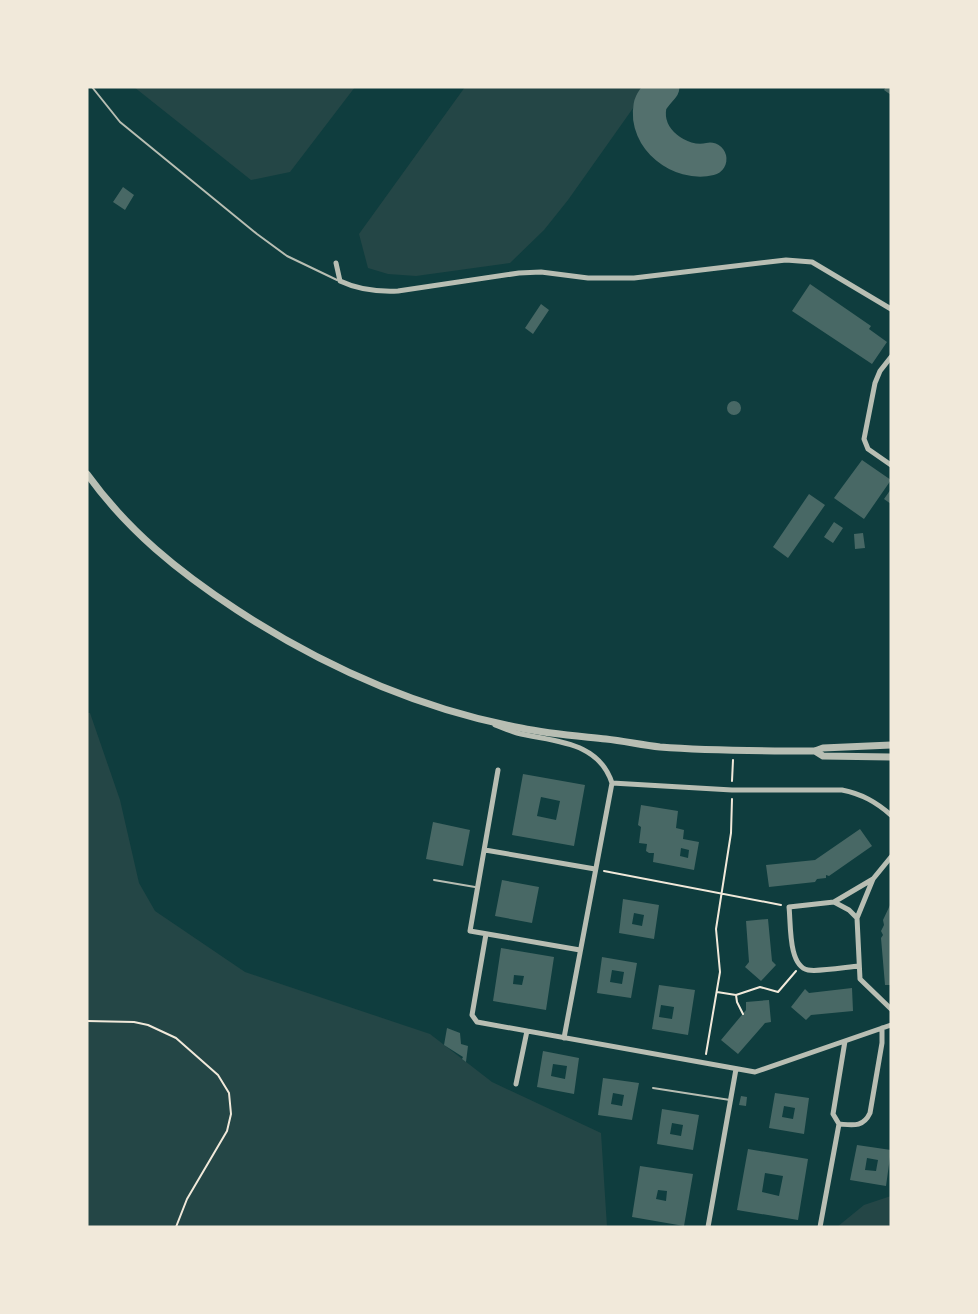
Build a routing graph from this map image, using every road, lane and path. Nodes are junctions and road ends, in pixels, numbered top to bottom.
1 (92, 87) edge
2 (336, 262) dead end
3 (340, 281) junction
4 (891, 309) edge
5 (891, 357) edge
6 (891, 465) edge
7 (87, 474) edge
8 (480, 719) junction
9 (891, 745) edge
10 (733, 751) junction
11 (815, 751) junction
12 (889, 758) edge
13 (498, 770) dead end
14 (612, 783) junction
15 (732, 790) junction
16 (891, 815) edge
17 (485, 850) junction
18 (891, 857) edge
19 (595, 869) junction
20 (873, 879) junction
21 (434, 880) dead end
22 (478, 887) junction
23 (722, 892) junction
24 (834, 902) junction
25 (789, 907) junction
26 (857, 918) junction
27 (486, 934) junction
28 (580, 950) junction
29 (800, 966) junction
30 (859, 966) junction
31 (717, 992) junction
32 (736, 995) junction
33 (891, 1009) edge
34 (743, 1014) dead end
35 (87, 1021) edge
36 (891, 1025) edge
37 (882, 1028) junction
38 (527, 1031) junction
39 (564, 1038) junction
40 (845, 1041) junction
41 (882, 1043) junction
42 (891, 1045) edge
43 (704, 1063) junction
44 (736, 1069) junction
45 (516, 1084) dead end
46 (652, 1088) dead end
47 (730, 1100) junction
48 (839, 1124) junction
49 (176, 1227) edge
50 (708, 1227) edge
51 (820, 1227) edge

1 - 3 lane
2 - 3 street
3 - 4 street
5 - 6 street
7 - 8 street
8 - 10 street
8 - 14 street
9 - 11 street
10 - 11 street
10 - 15 path
11 - 12 street
13 - 17 street
14 - 15 street
14 - 19 street
15 - 16 street
15 - 23 path
17 - 19 street
17 - 22 street
18 - 20 street
19 - 23 path
19 - 28 street
20 - 24 street
20 - 26 street
21 - 22 lane
22 - 27 street
23 - 25 path
23 - 31 path
24 - 25 street
24 - 26 street
25 - 29 street
26 - 30 street
27 - 28 street
27 - 38 street
28 - 39 street
29 - 30 street
29 - 32 path
30 - 33 street
31 - 32 path
31 - 43 path
32 - 34 path
35 - 49 path
36 - 37 street
37 - 40 street
37 - 41 street
38 - 39 street
38 - 45 street
39 - 43 street
40 - 44 street
40 - 48 street
41 - 42 street
41 - 48 street
43 - 44 street
44 - 47 street
46 - 47 lane
47 - 50 street
48 - 51 street

